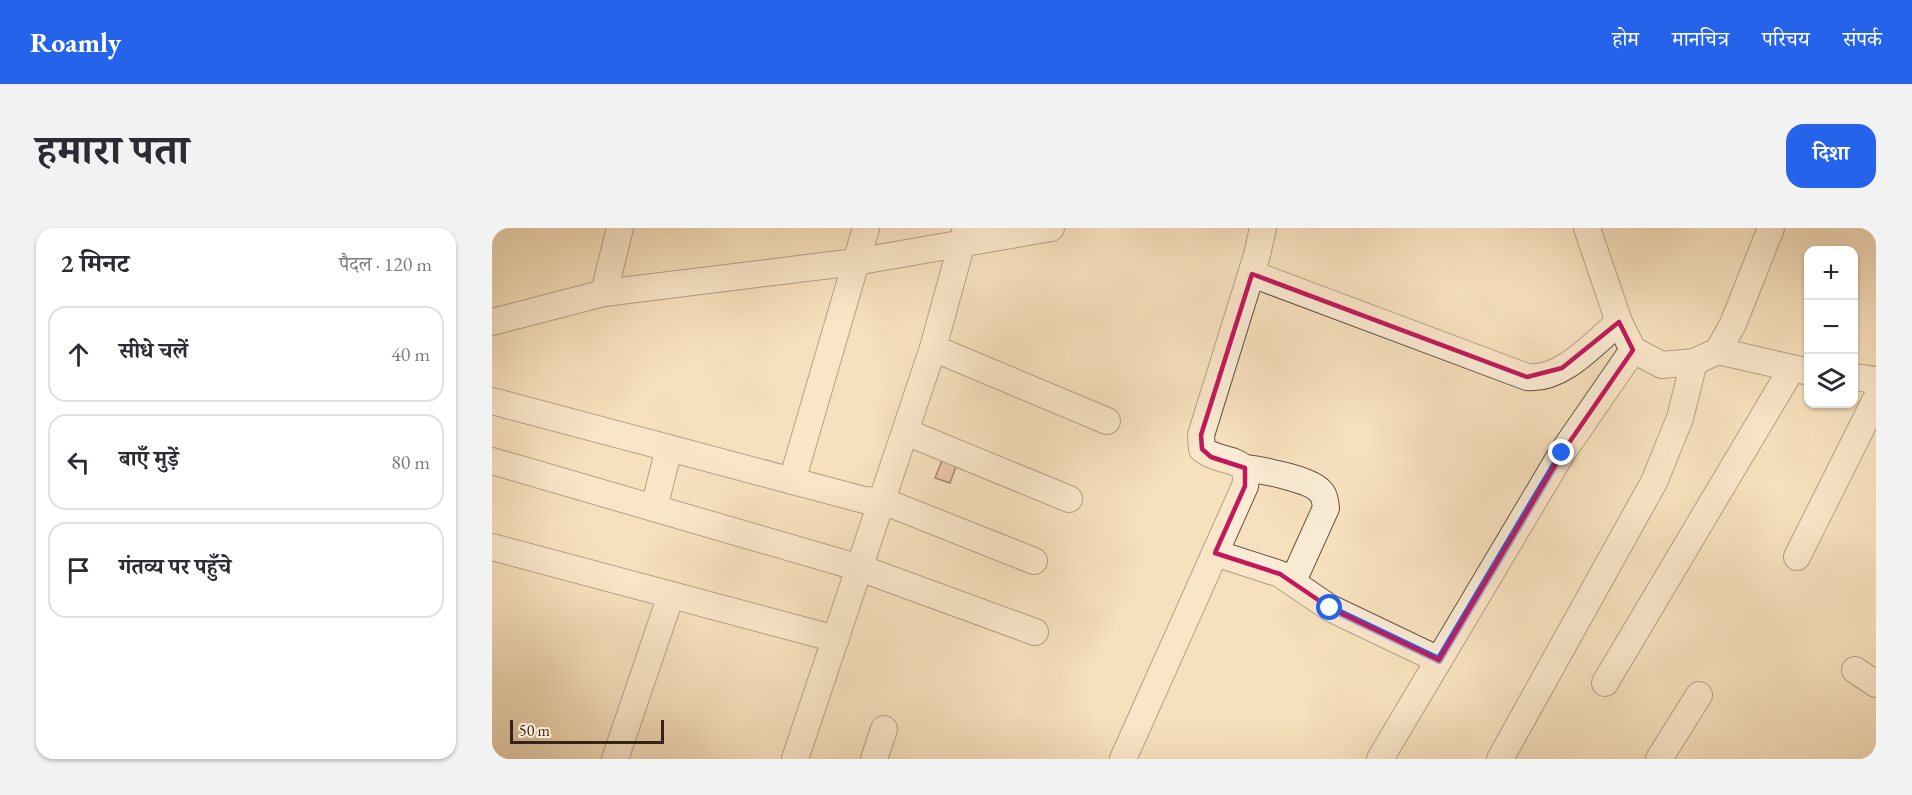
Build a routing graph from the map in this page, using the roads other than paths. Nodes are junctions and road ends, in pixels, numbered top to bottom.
1 (620, 228) edge
2 (866, 228) edge
3 (1051, 228) edge
4 (1263, 228) edge
5 (1587, 228) edge
6 (1771, 228) edge
7 (963, 235) edge
8 (855, 262) junction
9 (1252, 274) junction
10 (604, 292) junction
11 (492, 322) edge
12 (1619, 322) junction
13 (933, 348) junction
14 (1633, 350) junction
15 (1718, 351) junction
16 (1694, 362) junction
17 (1800, 371) edge
18 (1858, 378) edge
19 (1876, 380) edge
20 (1876, 399) edge
21 (492, 401) edge
22 (1107, 421) dead end
23 (906, 432) junction
24 (669, 448) junction
25 (492, 461) edge
26 (1245, 468) junction
27 (792, 481) junction
28 (1069, 499) dead end
29 (883, 501) junction
30 (654, 508) junction
31 (492, 548) edge
32 (1215, 553) junction
33 (1797, 557) dead end
34 (1034, 561) dead end
35 (860, 568) junction
36 (1293, 581) junction
37 (671, 595) junction
38 (1035, 632) dead end
39 (836, 639) junction
40 (1439, 660) junction
41 (1605, 683) dead end
42 (1699, 695) dead end
43 (884, 729) dead end
44 (615, 759) edge
45 (795, 759) edge
46 (874, 759) edge
47 (1123, 759) edge
48 (1380, 759) edge
49 (1500, 759) edge
50 (1659, 759) edge

1 - 10 street
2 - 8 street
3 - 7 street
4 - 9 street
5 - 12 street
6 - 15 street
7 - 8 street
7 - 13 street
8 - 10 street
8 - 27 street
9 - 12 street
9 - 26 street
10 - 11 street
12 - 14 street
13 - 22 street
13 - 23 street
14 - 16 street
14 - 40 street
15 - 16 street
15 - 17 street
16 - 49 street
17 - 41 street
18 - 19 street
20 - 33 street
21 - 24 street
23 - 28 street
23 - 29 street
24 - 27 street
24 - 30 street
25 - 30 street
26 - 32 street
26 - 36 street
27 - 29 street
29 - 34 street
29 - 35 street
30 - 35 street
31 - 37 street
32 - 36 street
32 - 47 street
35 - 38 street
35 - 39 street
36 - 40 street
37 - 39 street
37 - 44 street
39 - 45 street
40 - 48 street
42 - 50 street
43 - 46 street

